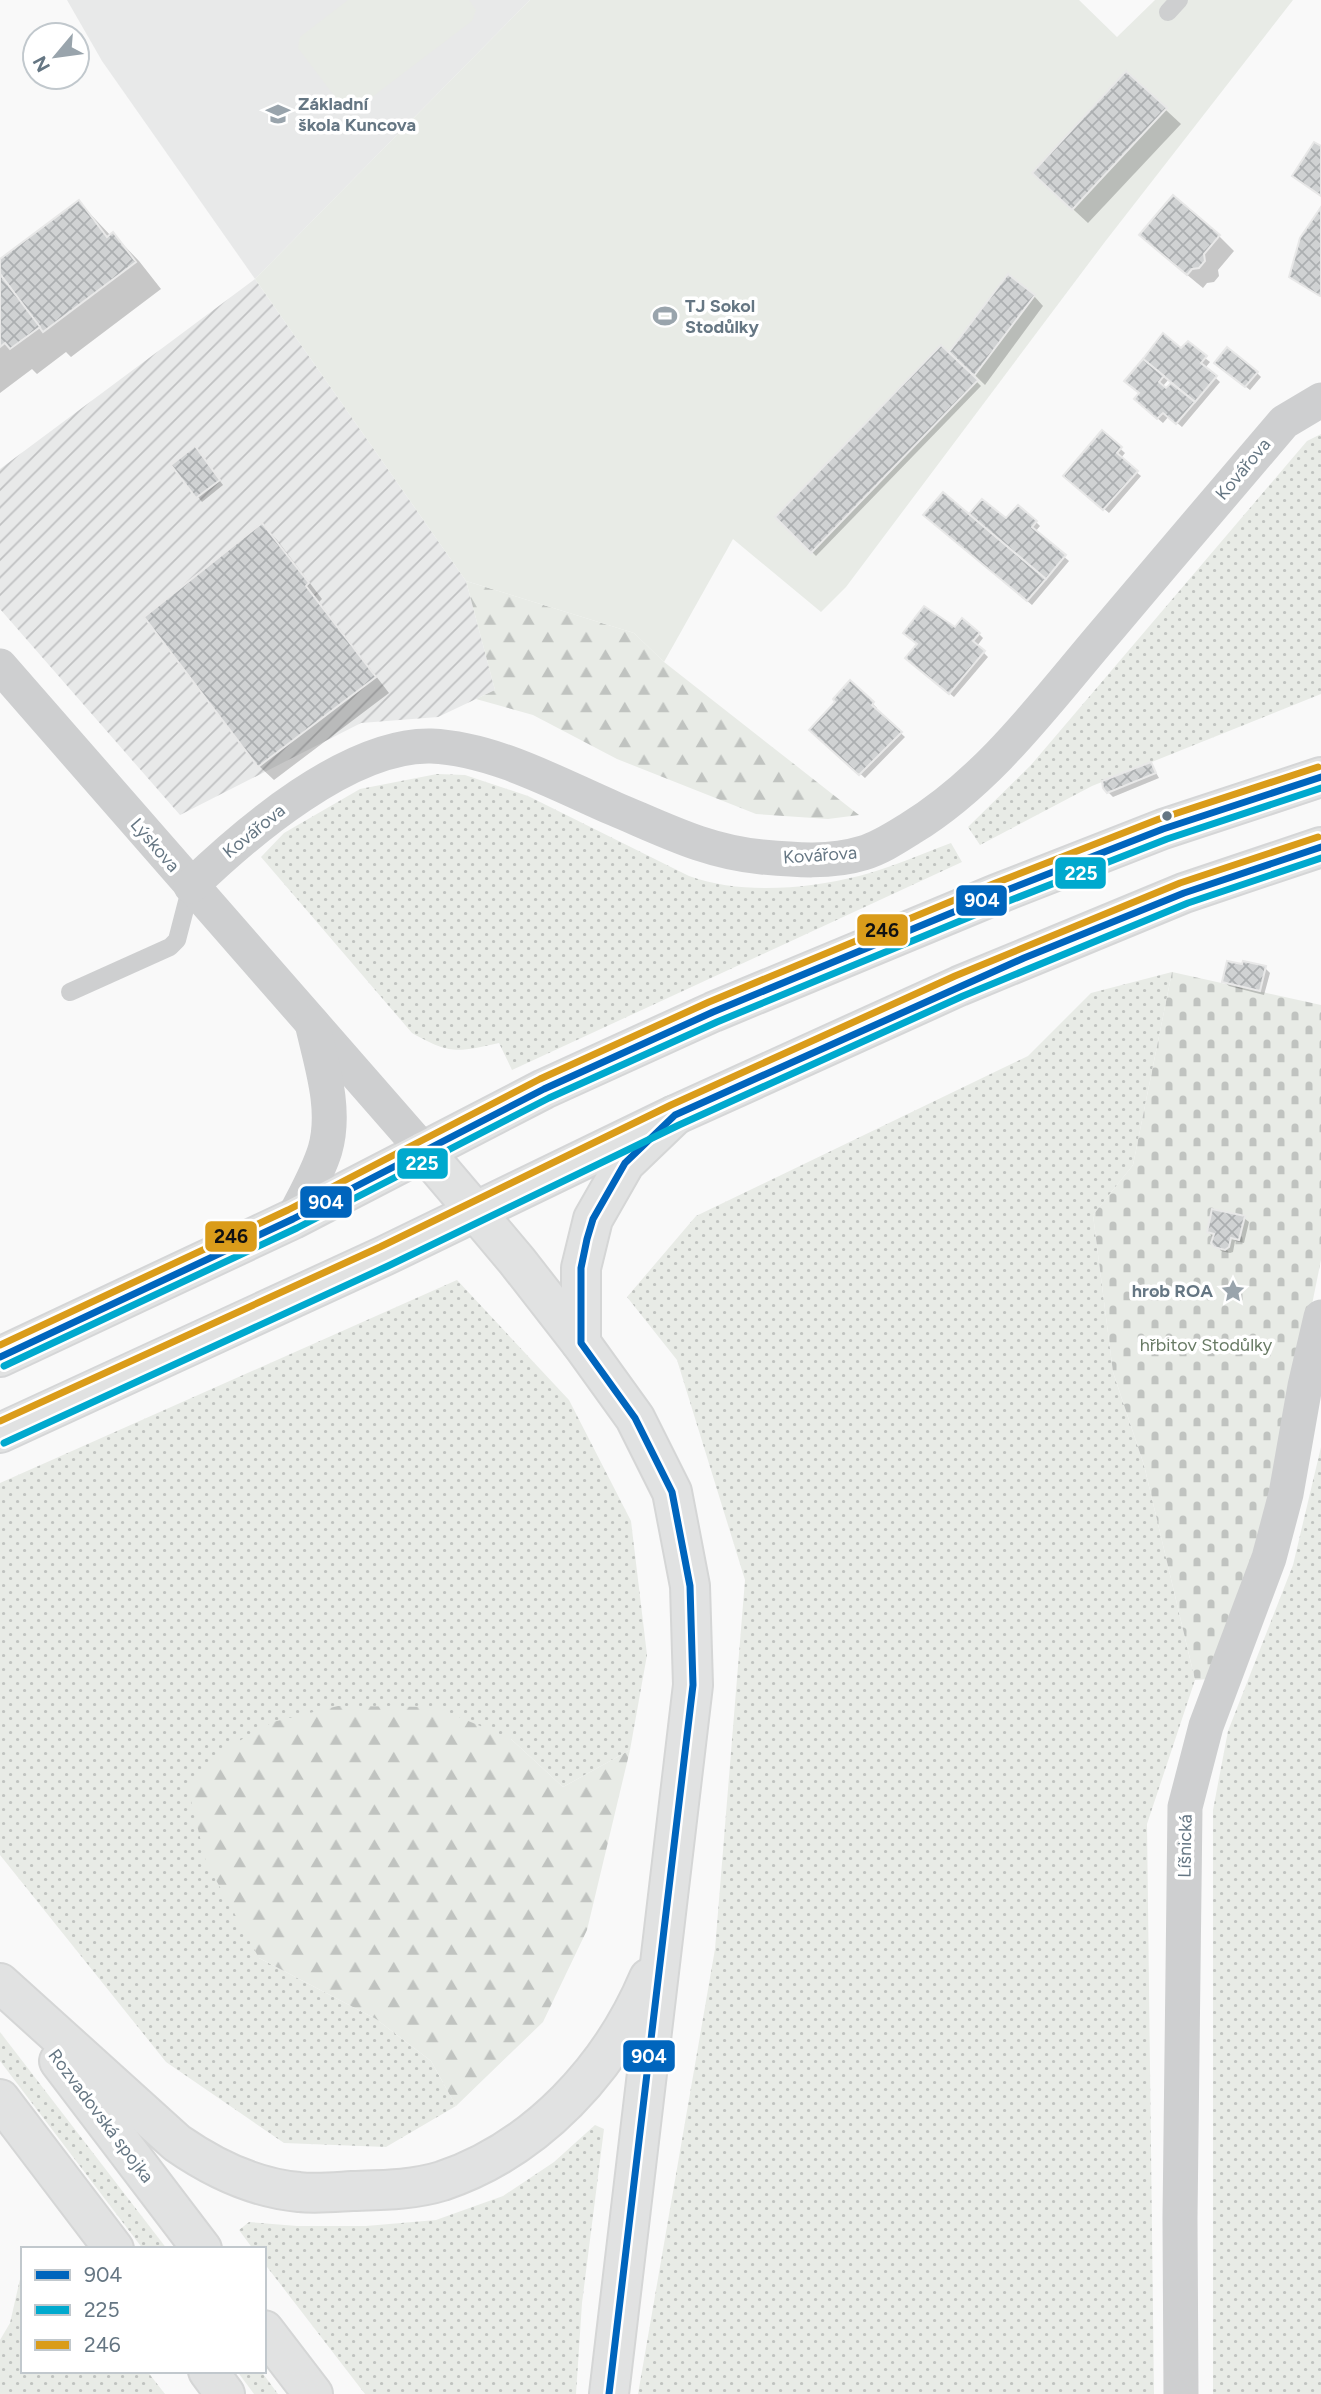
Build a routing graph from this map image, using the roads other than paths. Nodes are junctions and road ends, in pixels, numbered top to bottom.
1 (1321, 400) edge
2 (0, 666) edge
3 (1321, 777) edge
4 (1321, 847) edge
5 (191, 886) junction
6 (70, 992) dead end
7 (312, 1023) junction
8 (675, 1115) junction
9 (424, 1151) junction
10 (475, 1211) junction
11 (293, 1219) junction
12 (1321, 1317) edge
13 (581, 1343) junction
14 (0, 1357) edge
15 (0, 1433) edge
16 (666, 1926) junction
17 (0, 1984) edge
18 (0, 2099) edge
19 (112, 2247) edge
20 (200, 2247) edge
21 (266, 2333) edge
22 (209, 2373) edge
23 (225, 2394) edge
24 (313, 2394) edge
25 (609, 2394) edge
26 (1181, 2394) edge

1 - 5 street, Kovářova
2 - 5 street, Lýskova
3 - 9 main road
4 - 8 main road
5 - 6 lane
5 - 7 street, Lýskova
7 - 9 street, Lýskova
7 - 11 street, Lýskova
8 - 10 main road
8 - 13 main road
9 - 10 main road
9 - 11 main road
10 - 13 main road
10 - 15 main road
11 - 14 main road
12 - 26 street, Líšnická
13 - 16 main road
16 - 17 main road
16 - 25 main road
17 - 20 main road, Rozvadovská spojka
18 - 19 main road
21 - 24 main road
22 - 23 main road

